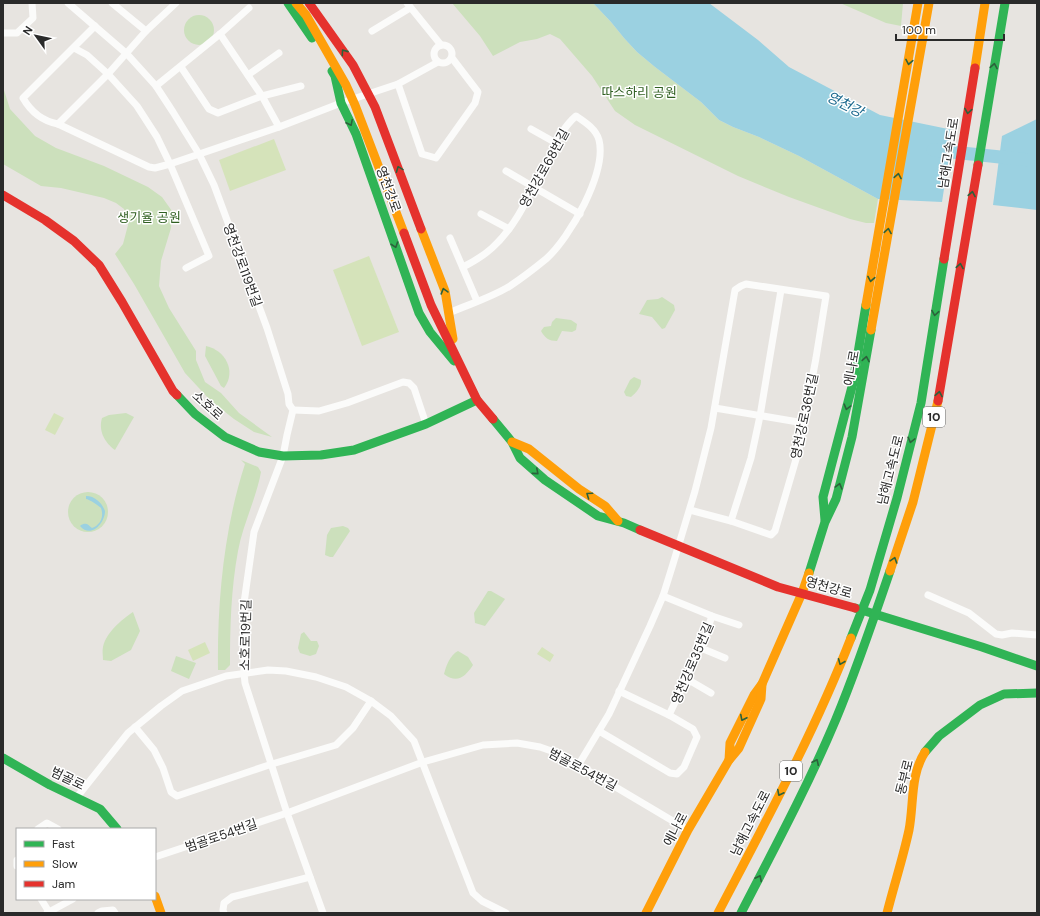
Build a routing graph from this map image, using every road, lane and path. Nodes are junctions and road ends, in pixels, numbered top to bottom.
1 (32, 3) edge
2 (68, 3) edge
3 (112, 3) edge
4 (175, 3) edge
5 (288, 3) edge
6 (296, 3) edge
7 (309, 3) edge
8 (918, 3) edge
9 (928, 3) edge
10 (985, 3) edge
11 (1005, 3) edge
12 (408, 6) edge
13 (249, 8) dead end
14 (95, 26) junction
15 (146, 31) junction
16 (372, 31) dead end
17 (3, 33) edge
18 (220, 34) junction
19 (441, 45) junction
20 (74, 48) junction
21 (279, 53) dead end
22 (126, 54) junction
23 (452, 58) junction
24 (438, 62) junction
25 (181, 67) junction
26 (108, 74) junction
27 (248, 74) junction
28 (398, 84) junction
29 (156, 86) junction
30 (301, 86) dead end
31 (369, 93) junction
32 (262, 96) junction
33 (341, 103) junction
34 (58, 124) junction
35 (279, 127) junction
36 (530, 129) dead end
37 (556, 143) junction
38 (198, 154) junction
39 (170, 164) junction
40 (506, 171) dead end
41 (533, 186) junction
42 (3, 195) edge
43 (481, 214) dead end
44 (580, 214) junction
45 (887, 214) junction
46 (508, 229) junction
47 (450, 238) dead end
48 (463, 267) junction
49 (186, 268) dead end
50 (782, 290) junction
51 (477, 301) junction
52 (449, 313) junction
53 (470, 382) junction
54 (477, 400) junction
55 (714, 408) junction
56 (293, 410) junction
57 (760, 416) junction
58 (804, 423) junction
59 (426, 424) junction
60 (512, 442) junction
61 (283, 456) junction
62 (690, 510) junction
63 (618, 521) junction
64 (731, 521) junction
65 (825, 522) junction
66 (679, 547) junction
67 (802, 593) junction
68 (928, 595) dead end
69 (663, 596) junction
70 (712, 616) junction
71 (739, 625) dead end
72 (1037, 635) edge
73 (701, 648) junction
74 (725, 658) dead end
75 (1037, 666) edge
76 (244, 673) junction
77 (687, 680) junction
78 (619, 691) junction
79 (711, 693) dead end
80 (1037, 693) edge
81 (371, 701) junction
82 (669, 715) junction
83 (135, 727) junction
84 (599, 731) junction
85 (3, 758) edge
86 (423, 762) junction
87 (272, 764) junction
88 (579, 764) junction
89 (77, 797) junction
90 (287, 813) junction
91 (40, 828) edge
92 (56, 828) edge
93 (116, 828) edge
94 (688, 830) junction
95 (156, 857) edge
96 (310, 877) junction
97 (156, 899) edge
98 (42, 900) edge
99 (71, 900) edge
100 (48, 912) edge
101 (98, 913) edge
102 (115, 913) edge
103 (161, 913) edge
104 (224, 913) edge
105 (323, 913) edge
106 (506, 913) edge
107 (646, 913) edge
108 (718, 913) edge
109 (741, 913) edge
110 (887, 913) edge

1 - 17 street
2 - 14 street, 영천강로119번길
3 - 15 street
4 - 15 street
5 - 33 main road, 영천강로
6 - 53 main road, 영천강로
31 -> 7 main road, 영천강로
8 -> 45 main road
45 -> 9 main road
10 -> 108 main road, 남해고속도로 / 10
109 -> 11 main road, 10
12 - 16 street
12 - 19 street
13 - 18 street
14 - 20 street
14 - 22 street, 영천강로119번길
15 - 22 street
18 - 25 street
18 - 27 street
19 - 23 street
19 - 24 street
20 - 26 street
20 - 34 street
21 - 27 street
22 - 26 street
22 - 29 street, 영천강로119번길
23 - 24 street
23 - 28 street
24 - 28 street
25 - 29 street
25 - 32 street
26 - 34 street
26 - 39 street
27 - 32 street
28 - 31 street
29 - 38 street, 영천강로119번길
30 - 32 street
31 - 33 street
52 -> 31 main road, 영천강로
32 - 35 street
33 - 35 street
33 -> 53 main road, 영천강로
34 - 39 street
35 - 38 street
36 - 37 street
37 - 41 street, 영천강로68번길
37 - 44 street, 영천강로68번길
38 - 39 street
38 - 56 street, 영천강로119번길
39 - 49 street
40 - 41 street
41 - 44 street
41 - 46 street, 영천강로68번길
42 - 61 main road, 소호로
43 - 46 street
44 - 51 street, 영천강로68번길
65 -> 45 main road, 에나로
45 -> 65 main road, 에나로
46 - 48 street, 영천강로68번길
47 - 48 street
48 - 51 street
50 - 55 street, 영천강로36번길
50 - 57 street
50 - 58 street, 영천강로36번길
51 - 52 street, 영천강로68번길
52 - 53 main road, 영천강로
53 - 54 main road, 영천강로
54 - 59 main road, 소호로
54 - 60 main road, 영천강로
55 - 57 street
55 - 62 street, 영천강로36번길
56 - 59 street
56 - 61 street
57 - 58 street
57 - 64 street
58 - 64 street, 영천강로36번길
59 - 61 main road, 소호로
63 -> 60 main road, 영천강로
60 -> 63 main road, 영천강로
61 - 76 street, 소호로19번길
62 - 64 street, 영천강로36번길
62 - 66 street, 영천강로36번길
63 - 66 main road, 영천강로
65 - 67 main road, 에나로
66 - 67 main road, 영천강로
66 - 69 street
67 - 75 main road, 영천강로
67 - 94 main road, 에나로
68 - 72 street
69 - 70 street, 영천강로35번길
69 - 78 street
70 - 71 street
70 - 73 street, 영천강로35번길
73 - 74 street
73 - 77 street, 영천강로35번길
76 - 81 street
76 - 83 street
76 - 87 street, 소호로19번길
77 - 79 street
77 - 82 street, 영천강로35번길
78 - 82 street
78 - 84 street
80 - 110 main road, 동부로
81 - 86 street
81 - 87 street
82 - 84 street, 영천강로35번길
83 - 87 street
83 - 89 street
84 - 88 street
85 - 89 main road, 범골로
86 - 88 street, 범골로54번길
86 - 90 street, 범골로54번길
86 - 106 street
87 - 90 street, 소호로19번길
88 - 94 street, 범골로54번길
89 - 93 main road, 범골로
90 - 95 street, 범골로54번길
90 - 96 street
91 - 92 street
94 - 107 main road, 에나로
96 - 104 street
96 - 105 street
97 - 103 main road
98 - 100 street
99 - 100 street
101 - 102 street

